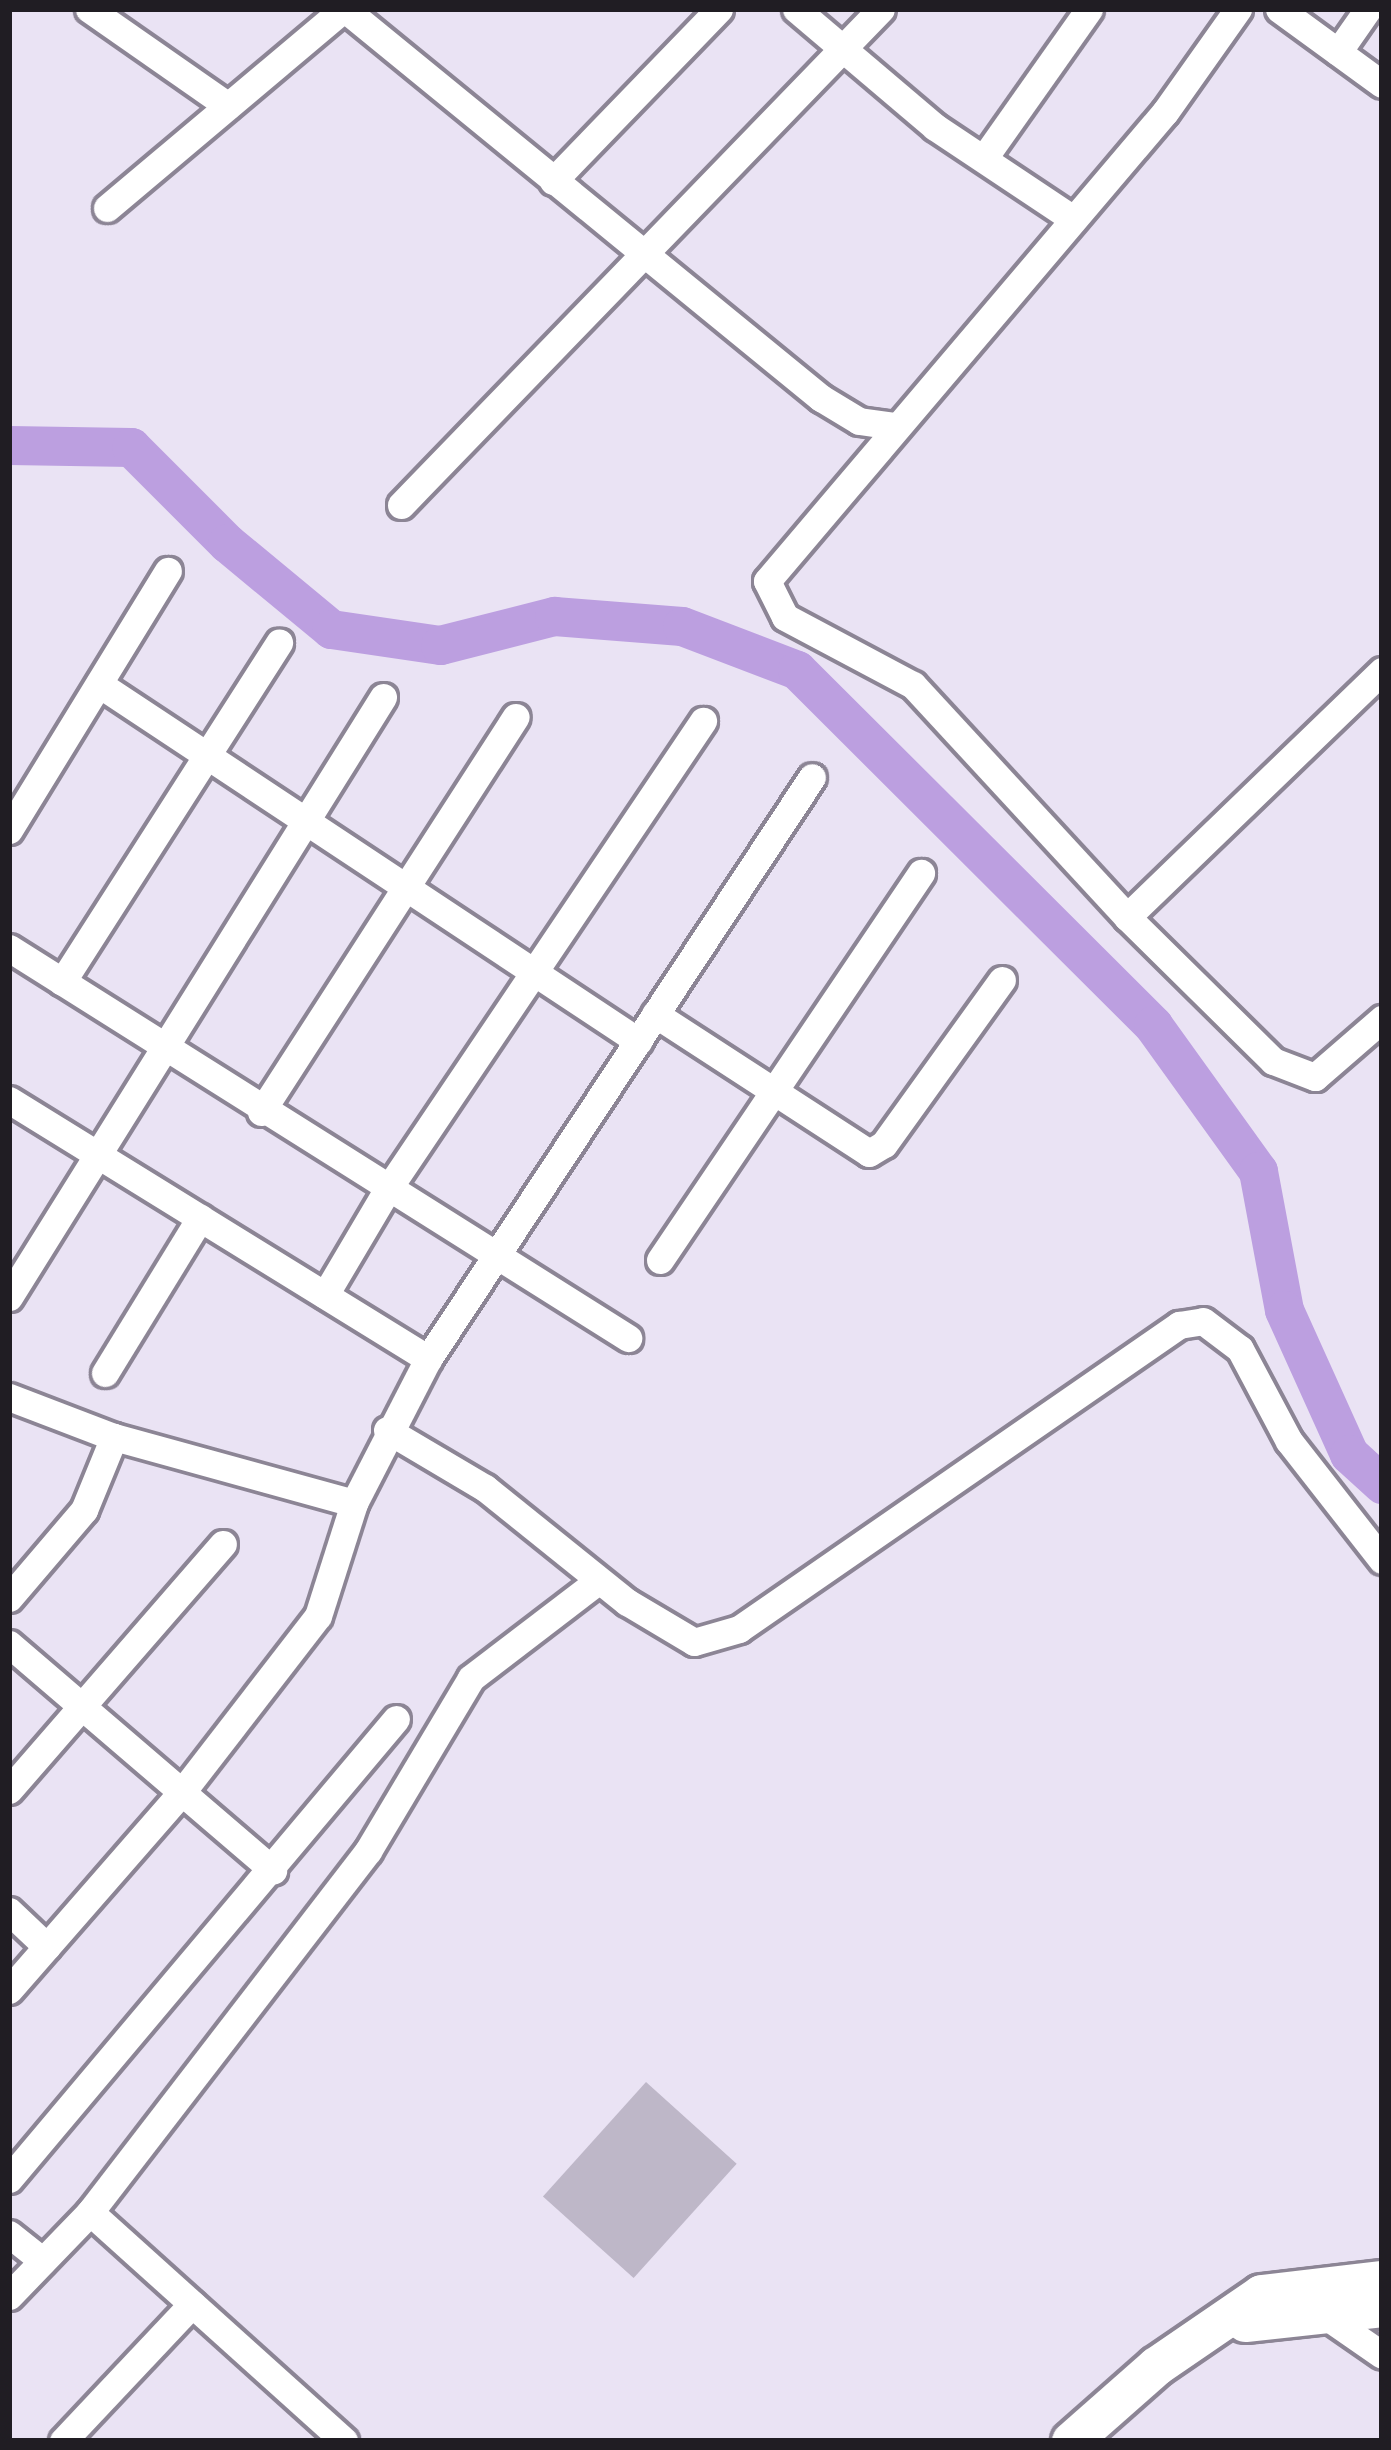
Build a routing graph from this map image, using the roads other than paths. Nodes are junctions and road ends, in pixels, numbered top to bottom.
1 (89, 9) edge
2 (344, 9) edge
3 (719, 9) edge
4 (796, 9) edge
5 (881, 9) edge
6 (1089, 9) edge
7 (1238, 9) edge
8 (1279, 9) edge
9 (1368, 9) edge
10 (837, 51) junction
11 (1338, 52) junction
12 (1382, 84) edge
13 (228, 106) junction
14 (984, 158) junction
15 (553, 181) junction
16 (107, 208) dead end
17 (1073, 219) junction
18 (646, 248) junction
19 (894, 426) junction
20 (401, 505) dead end
21 (168, 571) dead end
22 (278, 643) dead end
23 (1382, 671) edge
24 (99, 684) junction
25 (383, 697) dead end
26 (516, 717) dead end
27 (703, 721) dead end
28 (208, 754) junction
29 (812, 777) dead end
30 (310, 819) junction
31 (9, 830) edge
32 (920, 873) dead end
33 (409, 884) junction
34 (1126, 917) junction
35 (9, 948) edge
36 (541, 971) junction
37 (1002, 980) dead end
38 (62, 982) junction
39 (655, 1014) junction
40 (1382, 1019) edge
41 (638, 1041) junction
42 (169, 1052) junction
43 (768, 1091) junction
44 (9, 1100) edge
45 (261, 1112) junction
46 (102, 1157) junction
47 (386, 1192) junction
48 (200, 1218) junction
49 (491, 1255) junction
50 (660, 1260) dead end
51 (326, 1295) junction
52 (9, 1297) edge
53 (628, 1338) dead end
54 (428, 1359) junction
55 (105, 1373) dead end
56 (9, 1397) edge
57 (387, 1430) junction
58 (114, 1437) junction
59 (354, 1503) junction
60 (223, 1544) dead end
61 (1382, 1560) edge
62 (598, 1581) junction
63 (9, 1598) edge
64 (9, 1644) edge
65 (81, 1706) junction
66 (396, 1719) dead end
67 (9, 1790) edge
68 (182, 1792) junction
69 (273, 1870) junction
70 (9, 1911) edge
71 (46, 1947) junction
72 (9, 1990) edge
73 (9, 2179) edge
74 (90, 2212) junction
75 (9, 2234) edge
76 (43, 2261) junction
77 (1382, 2280) edge
78 (9, 2296) edge
79 (192, 2304) junction
80 (1382, 2307) edge
81 (1320, 2312) junction
82 (1209, 2326) junction
83 (1382, 2355) edge
84 (334, 2438) edge
85 (63, 2441) edge
86 (1071, 2441) edge

1 - 13 street
2 - 13 street
2 - 15 street
3 - 15 street
4 - 10 street
5 - 10 street
6 - 14 street
7 - 17 street
8 - 11 street
9 - 11 street
10 - 14 street
10 - 18 street
11 - 12 street
13 - 16 street
14 - 17 street
15 - 18 street
17 - 19 street
18 - 19 street
18 - 20 street
19 - 34 street
21 - 24 street
22 - 28 street
23 - 34 street
24 - 28 street
24 - 31 street
25 - 30 street
26 - 33 street
27 - 36 street
28 - 30 street
28 - 38 street
29 - 39 street
30 - 33 street
30 - 42 street
32 - 43 street
33 - 36 street
33 - 45 street
34 - 40 street
35 - 38 street
36 - 41 street
36 - 47 street
37 - 43 street
38 - 42 street
39 - 41 street
39 - 43 street
41 - 49 street
42 - 45 street
42 - 46 street
43 - 50 street
44 - 46 street
45 - 47 street
46 - 48 street
46 - 52 street
47 - 49 street
47 - 51 street
48 - 51 street
48 - 55 street
49 - 53 street
49 - 54 street
51 - 54 street
54 - 57 street
56 - 58 street
57 - 59 street
57 - 62 street
58 - 59 street
58 - 63 street
59 - 68 street
60 - 65 street
61 - 62 street
62 - 74 street
64 - 65 street
65 - 67 street
65 - 68 street
66 - 69 street
68 - 69 street
68 - 71 street
69 - 73 street
70 - 71 street
71 - 72 street
74 - 76 street
74 - 79 street
75 - 76 street
76 - 78 street
77 - 82 street
79 - 84 street
79 - 85 street
80 - 81 street
81 - 82 street
81 - 83 street
82 - 86 street

